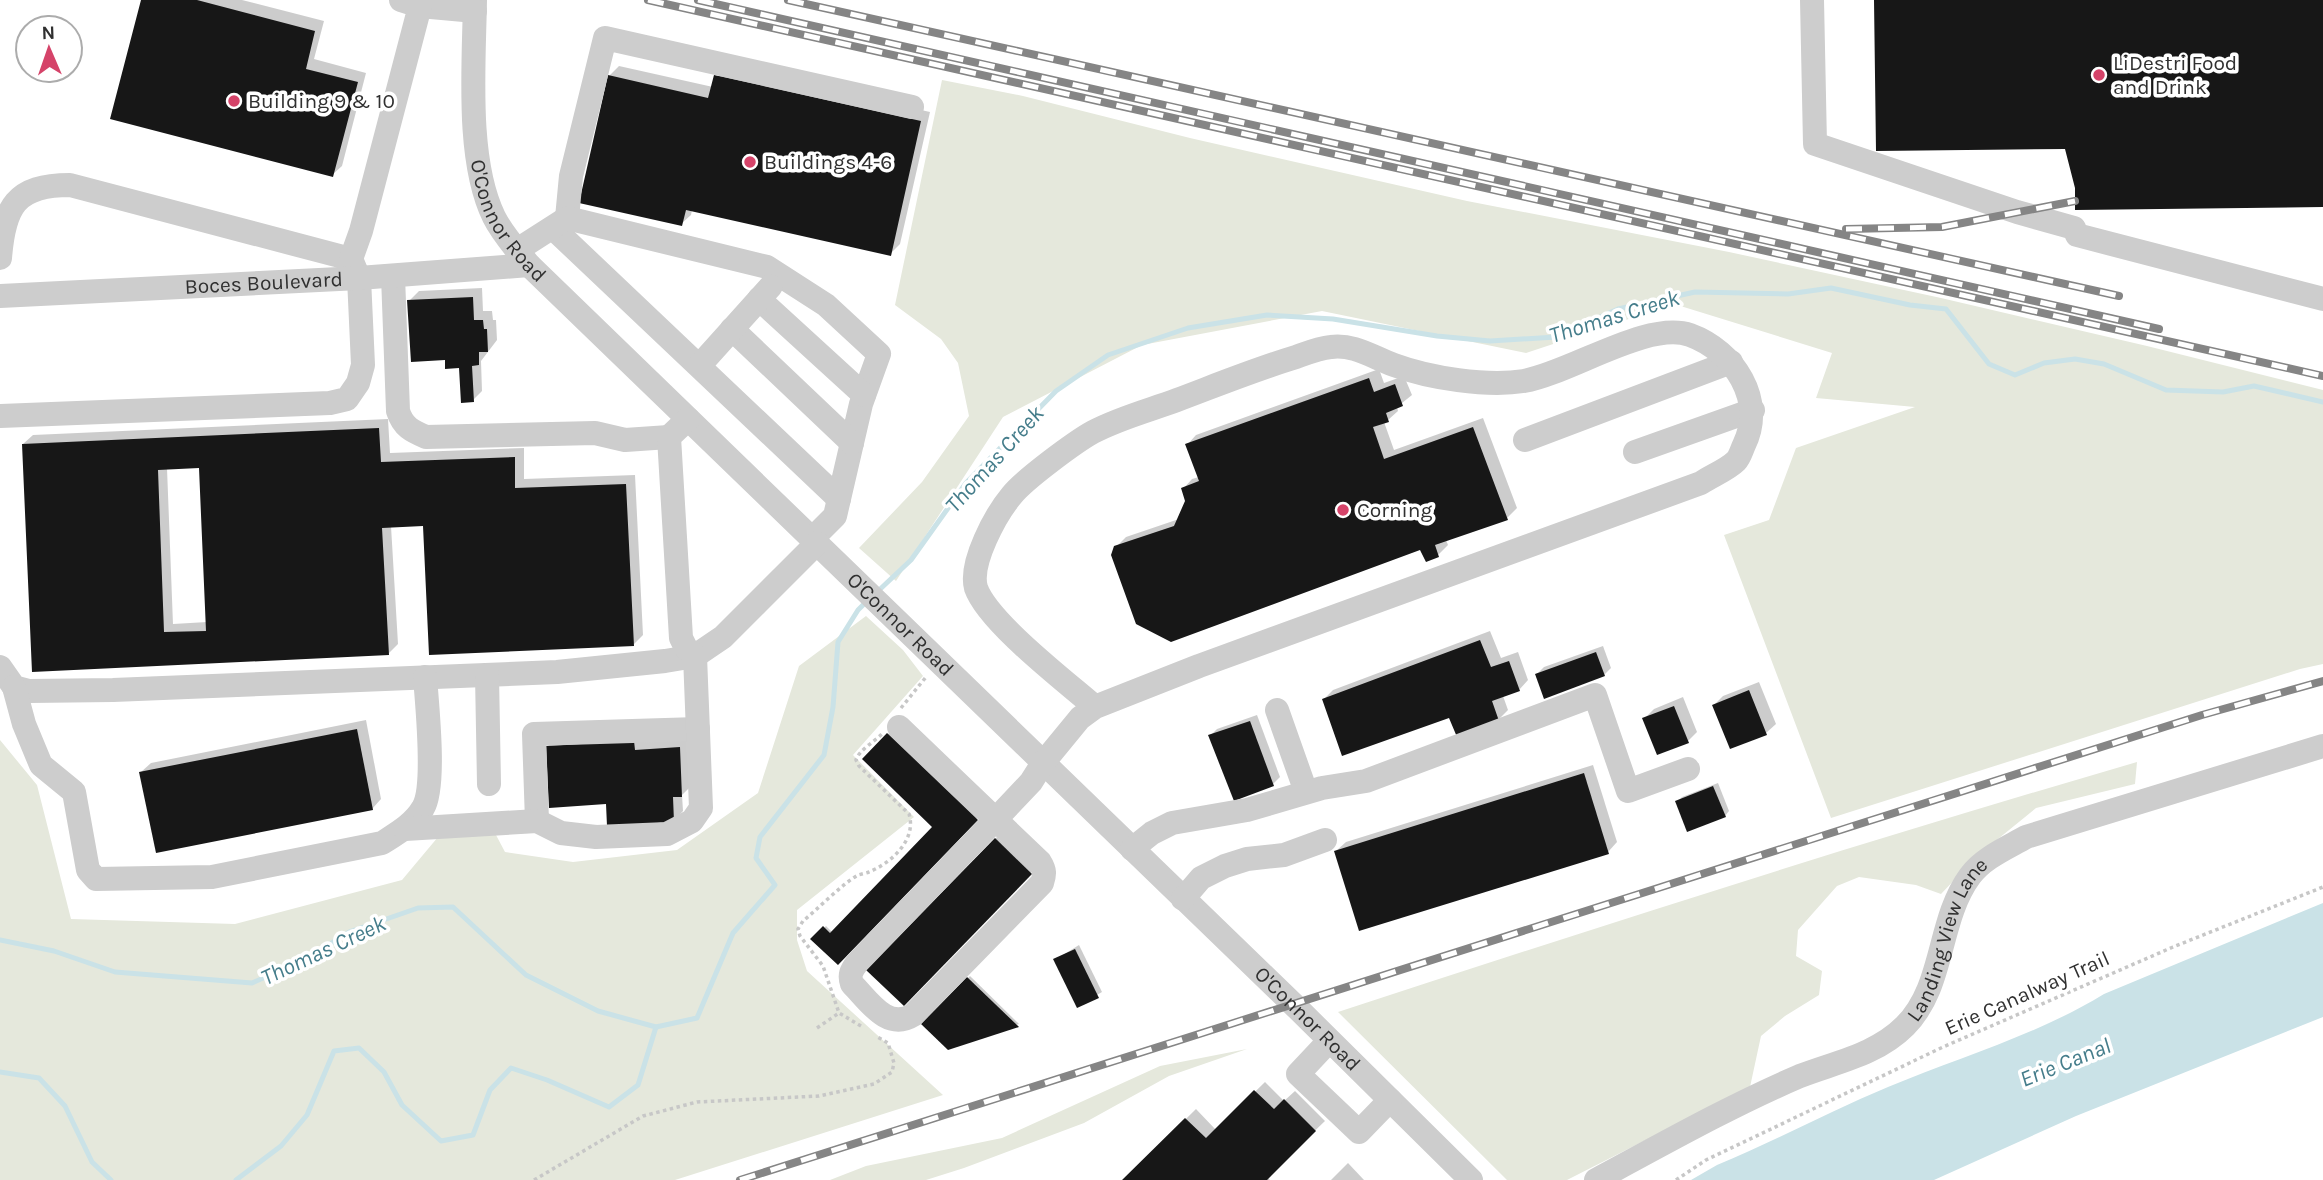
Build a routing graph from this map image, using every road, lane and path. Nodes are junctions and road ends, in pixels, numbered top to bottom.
1 (1812, 0) edge
2 (411, 3) edge
3 (475, 5) edge
4 (912, 107) dead end
5 (560, 223) junction
6 (0, 258) edge
7 (523, 258) junction
8 (355, 269) junction
9 (780, 275) junction
10 (393, 276) junction
11 (0, 296) edge
12 (759, 299) junction
13 (2323, 299) edge
14 (732, 329) junction
15 (1731, 362) junction
16 (700, 365) junction
17 (864, 396) junction
18 (1753, 410) junction
19 (0, 416) edge
20 (688, 419) junction
21 (669, 438) junction
22 (1525, 440) dead end
23 (852, 443) junction
24 (1635, 453) dead end
25 (839, 499) junction
26 (814, 541) junction
27 (695, 656) junction
28 (487, 675) junction
29 (7, 677) edge
30 (425, 677) junction
31 (926, 677) dead end
32 (1095, 707) junction
33 (1277, 710) dead end
34 (893, 725) junction
35 (698, 729) junction
36 (2323, 746) edge
37 (1043, 763) junction
38 (1688, 769) dead end
39 (489, 784) dead end
40 (1306, 792) junction
41 (996, 819) junction
42 (537, 821) junction
43 (405, 829) junction
44 (1325, 840) dead end
45 (1132, 849) junction
46 (2323, 887) edge
47 (1182, 899) junction
48 (839, 1013) junction
49 (817, 1028) dead end
50 (1329, 1041) junction
51 (1390, 1100) junction
52 (534, 1180) edge
53 (1471, 1180) edge
54 (1596, 1180) edge
55 (1676, 1180) edge

1 - 13 street
2 - 3 street
2 - 8 street
3 - 7 street, O'Connor Road
4 - 5 street
5 - 7 street
5 - 9 street
5 - 16 street
6 - 8 street
7 - 10 street, Boces Boulevard
7 - 20 street, O'Connor Road
8 - 10 street, Boces Boulevard
8 - 11 street, Boces Boulevard
8 - 19 street
9 - 12 street
9 - 17 street
10 - 21 street
12 - 14 street
12 - 17 street
14 - 16 street
14 - 23 street
15 - 18 street
15 - 22 street
15 - 32 street
16 - 25 street
17 - 23 street
18 - 24 street
18 - 32 street
20 - 21 street
20 - 26 street, O'Connor Road
21 - 27 street
23 - 25 street
25 - 26 street
26 - 27 street
26 - 37 street, O'Connor Road
27 - 28 street
27 - 35 street
28 - 30 street
28 - 39 street
29 - 30 street
29 - 43 street
30 - 43 street
31 - 34 path
32 - 37 street
33 - 40 street
34 - 41 street
34 - 48 path
35 - 42 street
35 - 42 street
36 - 54 street, Landing View Lane
37 - 41 street
37 - 45 street, O'Connor Road
38 - 40 street
40 - 45 street
41 - 41 street
42 - 43 street
44 - 47 street
45 - 47 street, O'Connor Road
46 - 55 path, Erie Canalway Trail
47 - 50 street, O'Connor Road
48 - 49 path
48 - 52 path
50 - 51 street, O'Connor Road
50 - 51 street
51 - 53 street, O'Connor Road

